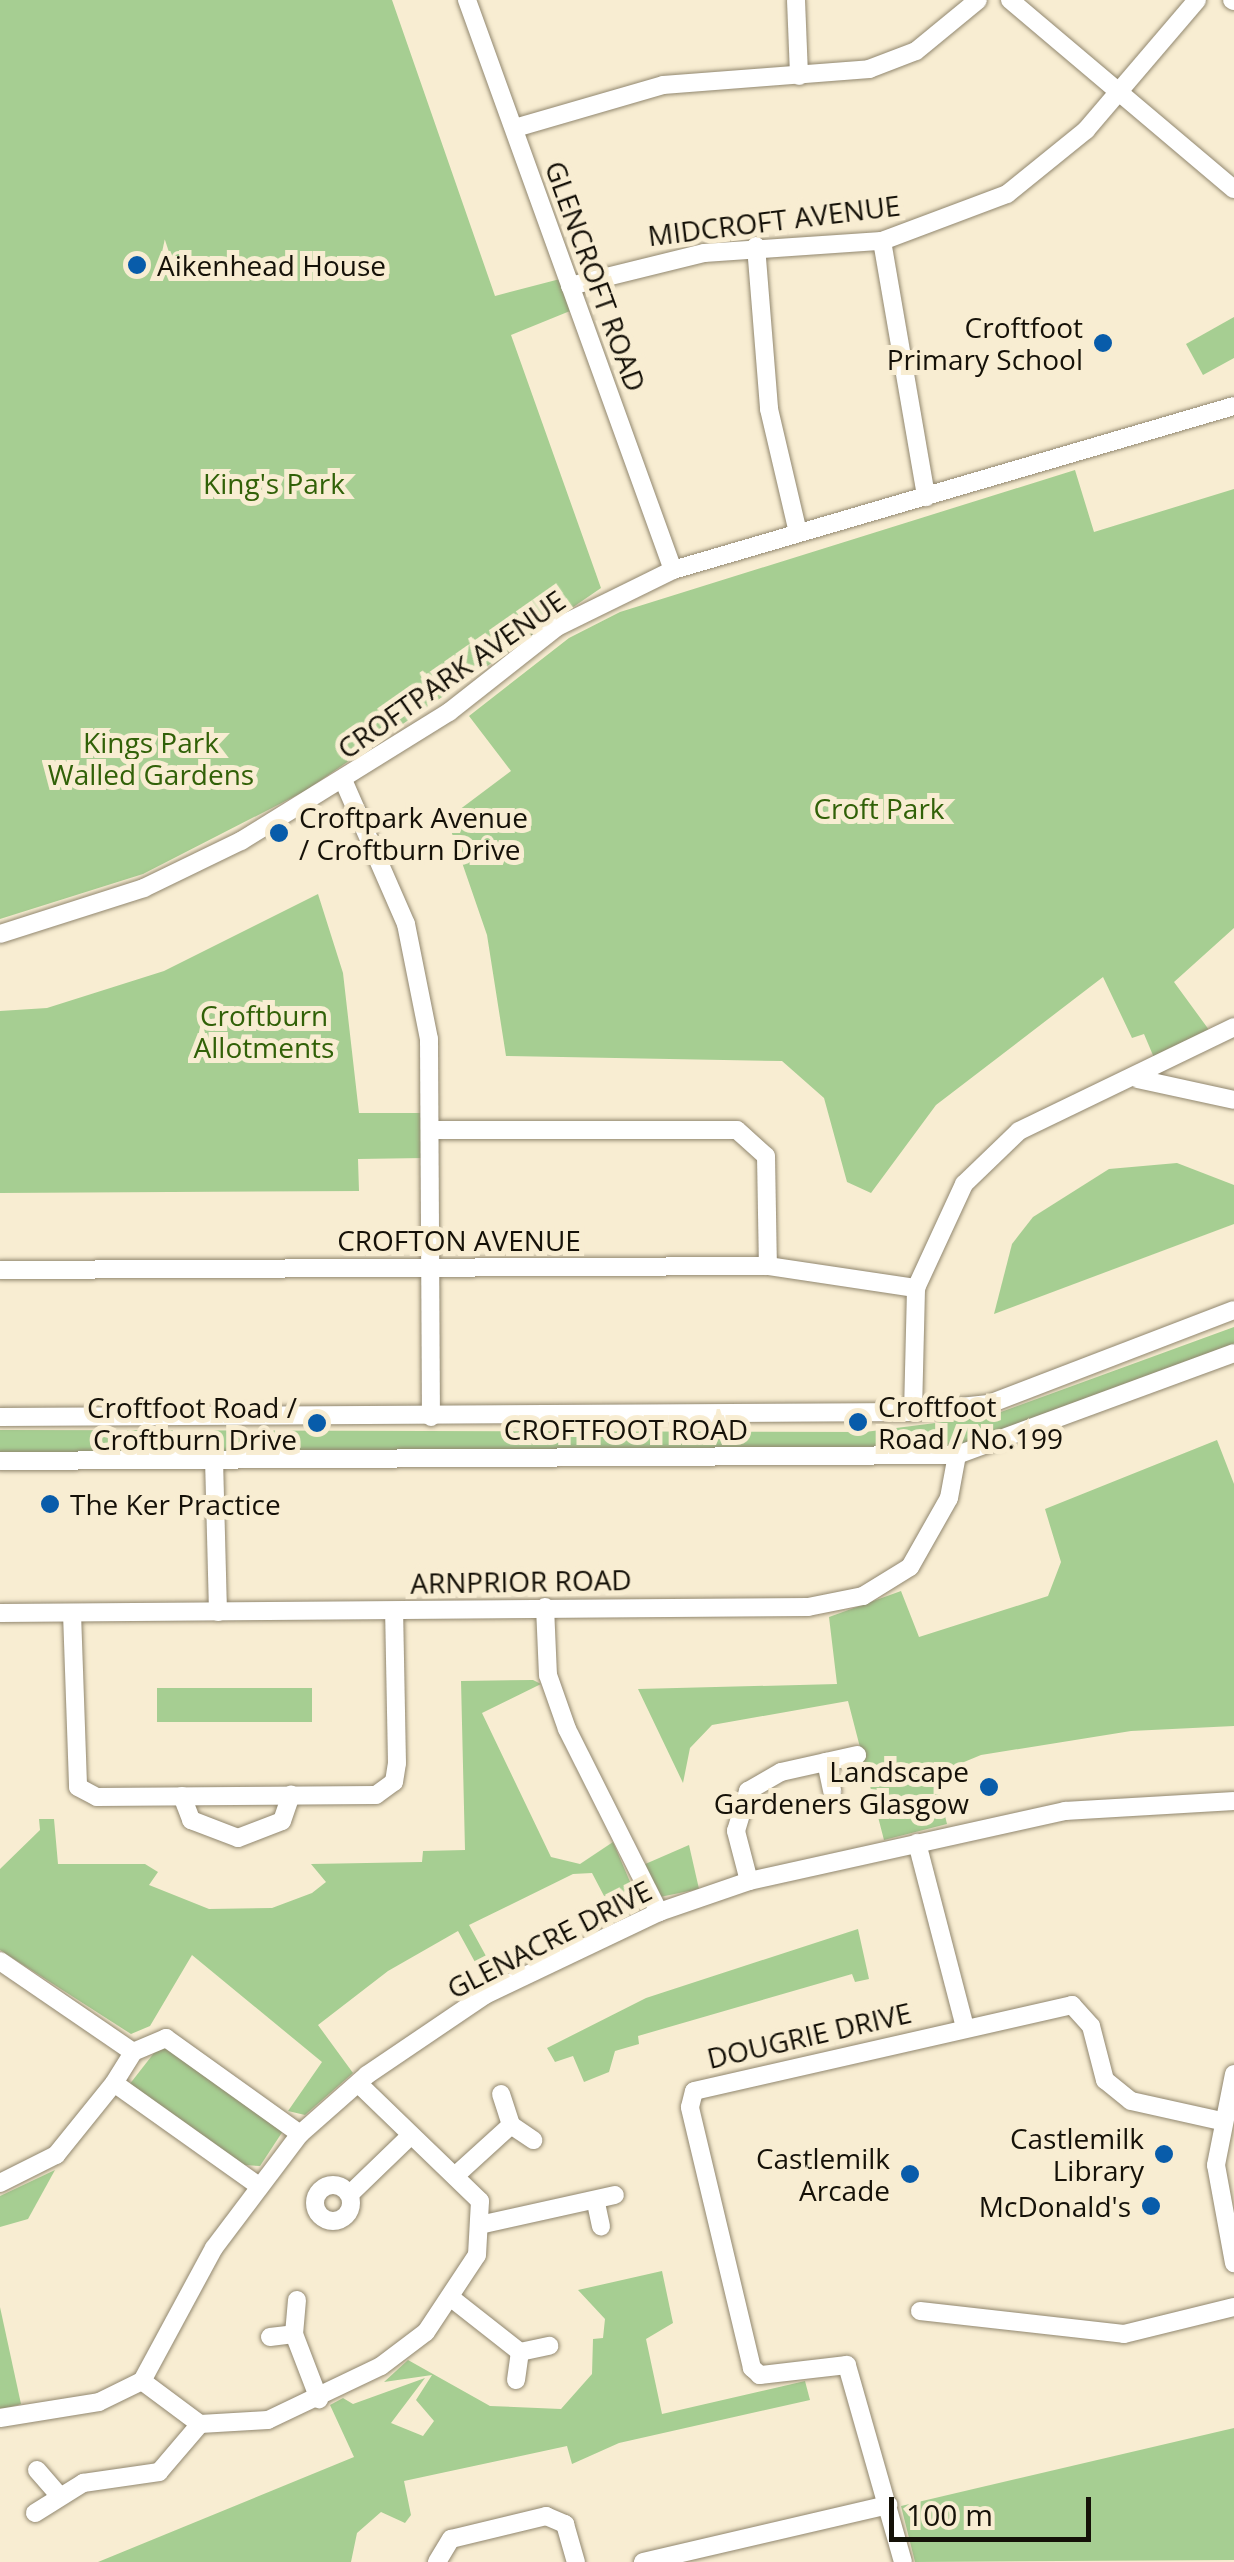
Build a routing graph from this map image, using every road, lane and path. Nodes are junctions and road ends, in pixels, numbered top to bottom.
1 (467, 0) edge
2 (796, 0) edge
3 (978, 0) edge
4 (1010, 0) edge
5 (1197, 0) edge
6 (800, 76) junction
7 (1119, 93) junction
8 (515, 128) junction
9 (1234, 188) edge
10 (882, 241) junction
11 (756, 246) junction
12 (570, 286) junction
13 (1234, 406) edge
14 (926, 497) junction
15 (798, 532) junction
16 (673, 570) junction
17 (344, 782) junction
18 (0, 934) edge
19 (1234, 1028) edge
20 (1138, 1079) junction
21 (1234, 1100) edge
22 (430, 1130) junction
23 (768, 1266) junction
24 (431, 1268) junction
25 (0, 1270) edge
26 (916, 1288) junction
27 (1234, 1310) edge
28 (1234, 1353) edge
29 (913, 1412) junction
30 (432, 1417) junction
31 (0, 1418) edge
32 (957, 1454) junction
33 (214, 1459) junction
34 (0, 1461) edge
35 (545, 1607) junction
36 (394, 1611) junction
37 (218, 1612) junction
38 (0, 1613) edge
39 (72, 1613) junction
40 (858, 1755) dead end
41 (826, 1762) junction
42 (832, 1791) dead end
43 (290, 1795) junction
44 (182, 1796) junction
45 (1234, 1801) edge
46 (917, 1842) junction
47 (749, 1880) junction
48 (660, 1912) junction
49 (0, 1961) edge
50 (966, 2027) junction
51 (133, 2052) junction
52 (1234, 2074) edge
53 (114, 2083) junction
54 (360, 2085) junction
55 (501, 2094) dead end
56 (1222, 2122) junction
57 (512, 2124) junction
58 (300, 2134) junction
59 (408, 2138) junction
60 (533, 2140) dead end
61 (455, 2176) junction
62 (0, 2182) edge
63 (256, 2184) junction
64 (1225, 2192) edge
65 (350, 2194) dead end
66 (615, 2195) dead end
67 (596, 2203) junction
68 (484, 2224) junction
69 (601, 2226) dead end
70 (1234, 2263) edge
71 (450, 2297) junction
72 (297, 2300) dead end
73 (1234, 2306) edge
74 (920, 2311) dead end
75 (294, 2334) junction
76 (270, 2337) dead end
77 (549, 2346) dead end
78 (520, 2352) junction
79 (516, 2380) dead end
80 (142, 2381) junction
81 (319, 2399) junction
82 (0, 2418) edge
83 (200, 2424) junction
84 (37, 2470) dead end
85 (56, 2492) junction
86 (888, 2505) junction
87 (35, 2513) dead end
88 (694, 2556) edge
89 (436, 2562) edge
90 (576, 2562) edge
91 (642, 2562) edge
92 (903, 2562) edge

1 - 8 street, GLENCROFT ROAD
2 - 6 street
3 - 6 street
4 - 7 street
5 - 7 street, MIDCROFT AVENUE
6 - 8 street
7 - 9 street
7 - 10 street, MIDCROFT AVENUE
8 - 12 street, GLENCROFT ROAD
10 - 11 street, MIDCROFT AVENUE
10 - 14 street
11 - 12 street, MIDCROFT AVENUE
11 - 15 street
12 - 16 street, GLENCROFT ROAD
13 - 14 street, CROFTPARK AVENUE
14 - 15 street, CROFTPARK AVENUE
15 - 16 street, CROFTPARK AVENUE
16 - 17 street, CROFTPARK AVENUE
17 - 18 street, CROFTPARK AVENUE
17 - 22 street
19 - 20 street
20 - 21 street
20 - 26 street
22 - 23 street
22 - 24 street
23 - 24 street, CROFTON AVENUE
23 - 26 street, CROFTON AVENUE
24 - 25 street, CROFTON AVENUE
24 - 30 street
26 - 29 street
27 - 29 street, CROFTFOOT ROAD
28 - 32 street, CROFTFOOT ROAD
29 - 30 street, CROFTFOOT ROAD
30 - 31 street, CROFTFOOT ROAD
32 - 33 street, CROFTFOOT ROAD
32 - 35 street, ARNPRIOR ROAD
33 - 34 street, CROFTFOOT ROAD
33 - 37 street
35 - 36 street, ARNPRIOR ROAD
35 - 48 street
36 - 37 street, ARNPRIOR ROAD
36 - 43 street
37 - 39 street, ARNPRIOR ROAD
38 - 39 street, ARNPRIOR ROAD
39 - 44 street
40 - 41 street
41 - 42 street
41 - 47 street
43 - 44 street
43 - 44 street
45 - 46 street, GLENACRE DRIVE
46 - 47 street, GLENACRE DRIVE
46 - 50 street
47 - 48 street, GLENACRE DRIVE
48 - 54 street, GLENACRE DRIVE
49 - 51 street
50 - 56 street, DOUGRIE DRIVE
50 - 86 street, DOUGRIE DRIVE
51 - 53 street
51 - 58 street
52 - 56 street
53 - 62 street
53 - 63 street
54 - 58 street, GLENACRE DRIVE
54 - 59 street
55 - 57 street
56 - 64 street
57 - 60 street
57 - 61 street
58 - 63 street, GLENACRE DRIVE
59 - 61 street
59 - 65 street
61 - 68 street
63 - 80 street, GLENACRE DRIVE
64 - 70 street
66 - 67 street
67 - 68 street
67 - 69 street
68 - 71 street
71 - 78 street
71 - 81 street
72 - 75 street
73 - 74 street
75 - 76 street
75 - 81 street
77 - 78 street
78 - 79 street
80 - 82 street
80 - 83 street
81 - 83 street
83 - 85 street
84 - 85 street
85 - 87 street
86 - 88 street
86 - 92 street, DOUGRIE DRIVE
88 - 91 street
89 - 90 street

